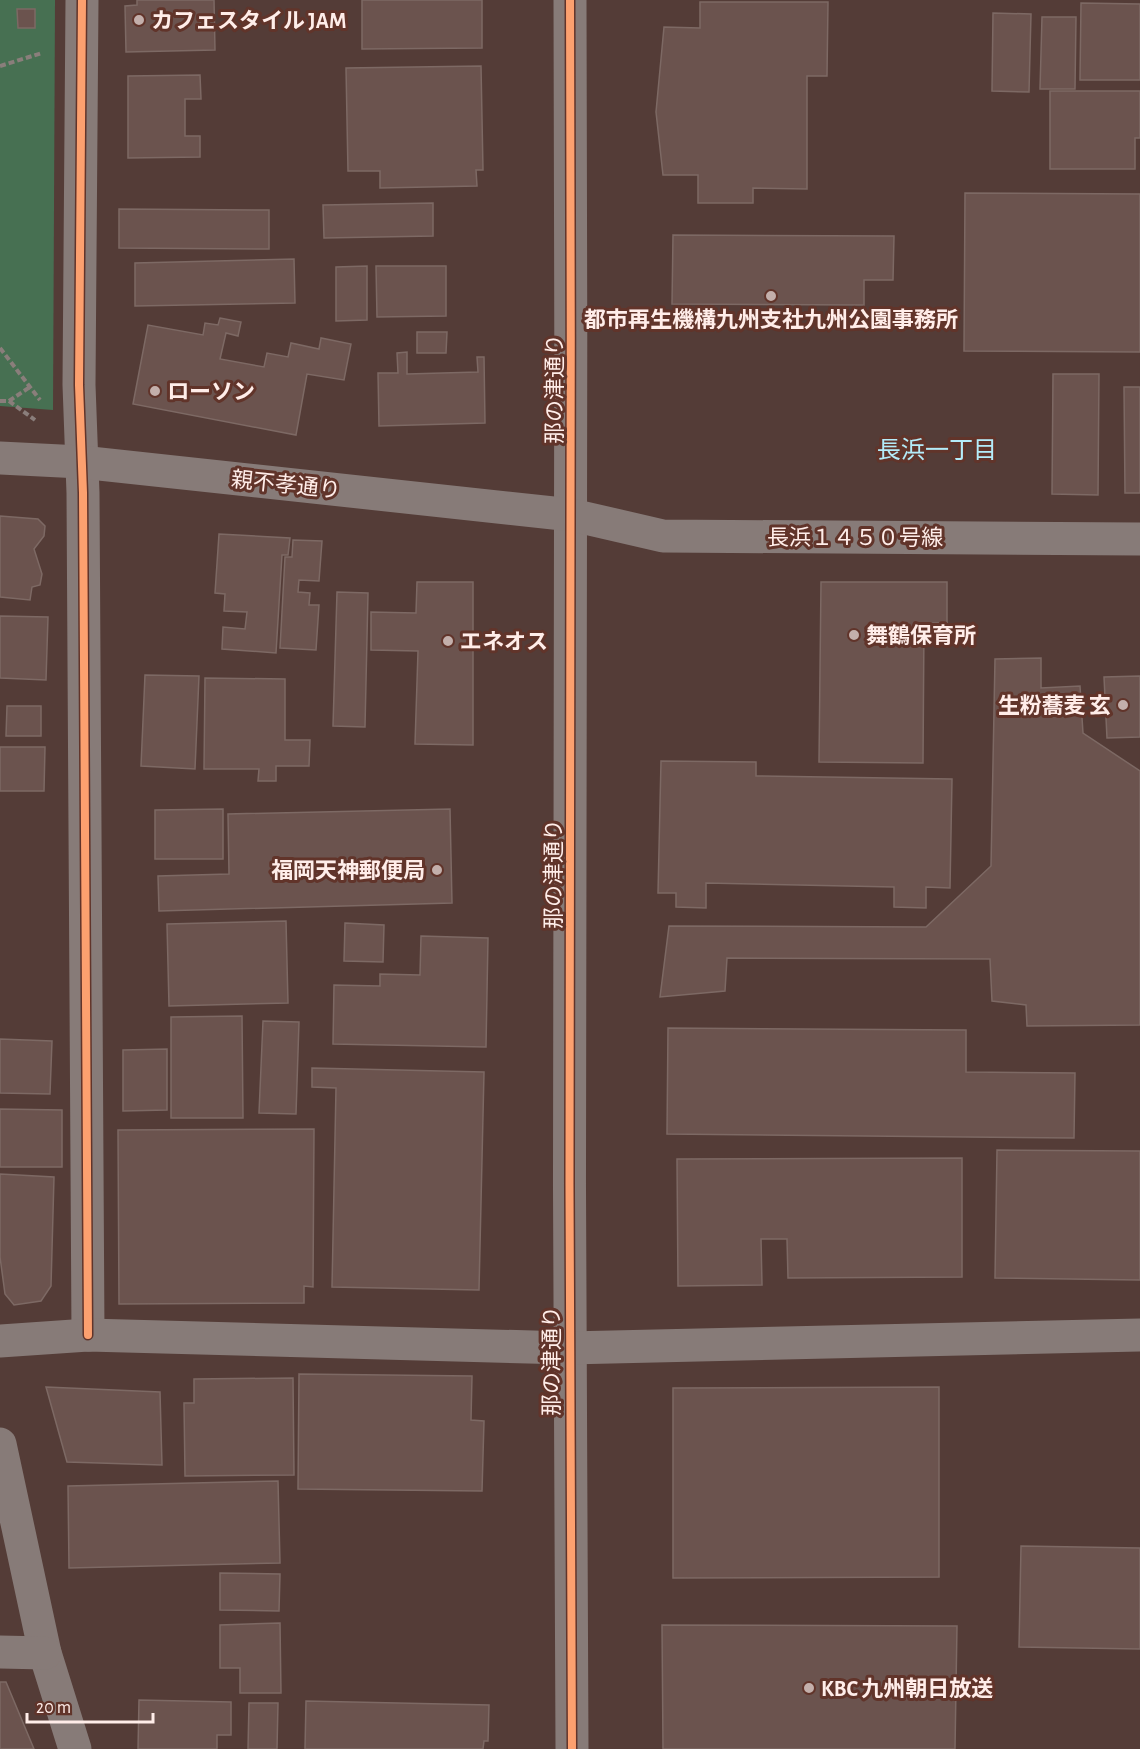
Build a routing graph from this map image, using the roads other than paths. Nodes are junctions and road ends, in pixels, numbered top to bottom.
1 (82, 0) edge
2 (570, 0) edge
3 (0, 458) edge
4 (81, 462) junction
5 (573, 515) junction
6 (1140, 539) edge
7 (88, 1335) junction
8 (1140, 1335) edge
9 (0, 1341) edge
10 (568, 1348) junction
11 (0, 1444) edge
12 (0, 1652) edge
13 (45, 1653) junction
14 (75, 1749) edge
15 (572, 1749) edge

1 - 4 street
2 - 5 street, 那の津通り
3 - 4 street, 親不孝通り
4 - 5 street, 親不孝通り
4 - 7 street
5 - 6 street, 長浜１４５０号線
5 - 10 street, 那の津通り
7 - 9 street
7 - 10 street
8 - 10 street
10 - 15 street, 那の津通り
11 - 13 street
12 - 13 street
13 - 14 street

